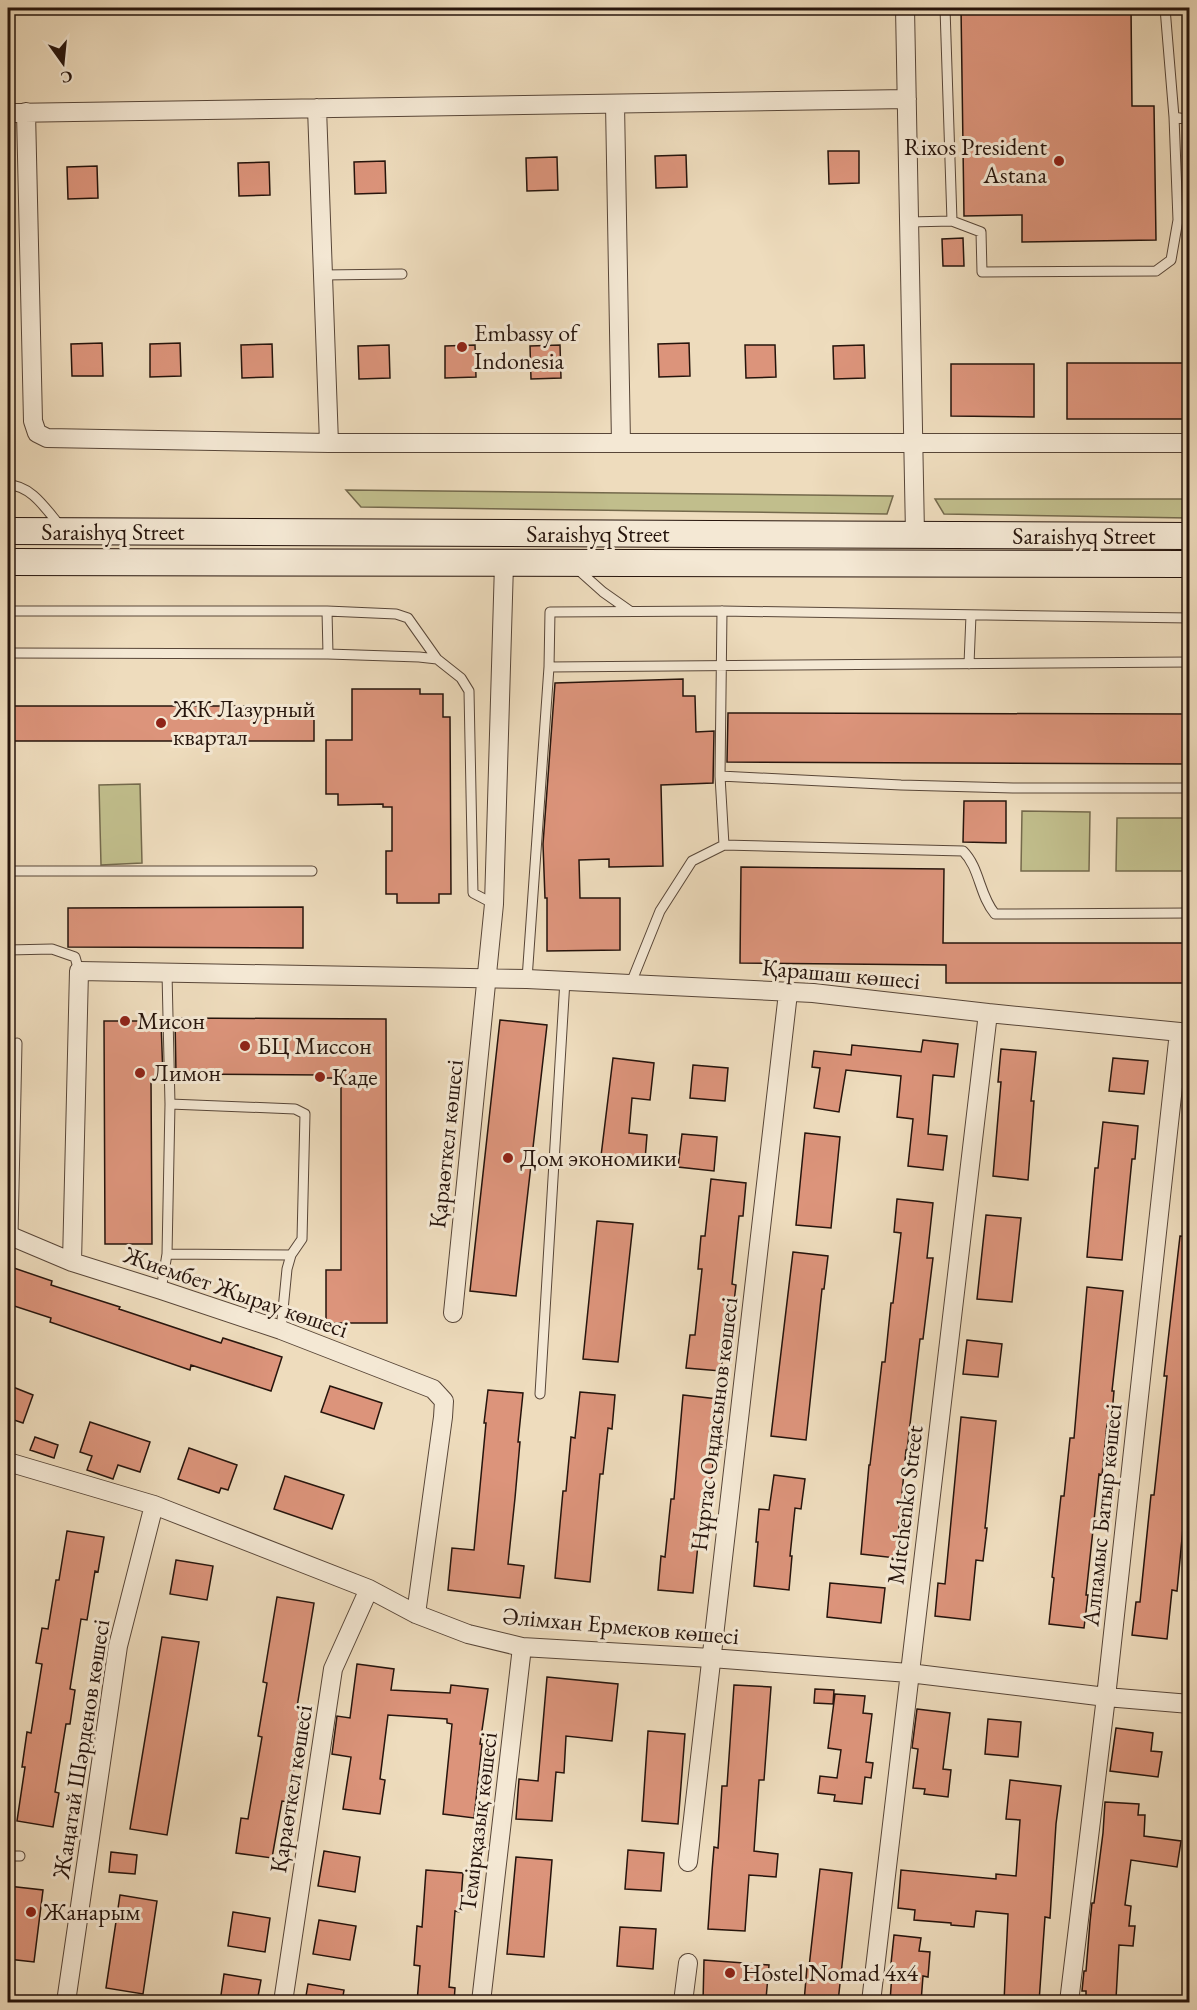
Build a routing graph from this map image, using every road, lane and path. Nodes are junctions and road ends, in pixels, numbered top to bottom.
1 (905, 8) edge
2 (945, 8) edge
3 (1166, 8) edge
4 (907, 99) junction
5 (615, 104) junction
6 (317, 108) junction
7 (17, 112) edge
8 (1174, 117) junction
9 (1190, 120) edge
10 (1190, 205) edge
11 (1178, 220) junction
12 (952, 221) junction
13 (909, 222) junction
14 (402, 274) dead end
15 (323, 275) junction
16 (329, 442) junction
17 (621, 443) junction
18 (913, 443) junction
19 (1190, 443) edge
20 (8, 485) edge
21 (8, 531) edge
22 (66, 532) junction
23 (437, 534) junction
24 (774, 534) junction
25 (915, 534) junction
26 (1190, 536) edge
27 (8, 562) edge
28 (214, 562) junction
29 (504, 564) junction
30 (571, 564) junction
31 (1190, 564) edge
32 (8, 611) edge
33 (327, 611) junction
34 (722, 611) junction
35 (630, 612) junction
36 (970, 615) junction
37 (1190, 618) edge
38 (8, 653) edge
39 (328, 654) junction
40 (437, 659) junction
41 (1190, 662) edge
42 (969, 664) junction
43 (549, 667) junction
44 (721, 667) junction
45 (720, 776) junction
46 (1190, 788) edge
47 (724, 845) junction
48 (8, 871) edge
49 (312, 871) dead end
50 (494, 904) junction
51 (1190, 913) edge
52 (8, 950) edge
53 (79, 971) junction
54 (167, 973) junction
55 (486, 979) junction
56 (527, 979) junction
57 (564, 980) junction
58 (631, 983) junction
59 (788, 993) junction
60 (988, 1013) junction
61 (1184, 1033) edge
62 (16, 1043) dead end
63 (170, 1104) junction
64 (10, 1236) edge
65 (167, 1254) junction
66 (291, 1255) junction
67 (72, 1262) junction
68 (161, 1290) junction
69 (453, 1313) dead end
70 (281, 1330) junction
71 (540, 1394) dead end
72 (8, 1462) edge
73 (154, 1505) junction
74 (369, 1589) junction
75 (416, 1614) junction
76 (522, 1647) junction
77 (711, 1658) junction
78 (909, 1673) junction
79 (1106, 1697) junction
80 (1190, 1704) edge
81 (8, 1856) edge
82 (20, 1856) dead end
83 (688, 1862) dead end
84 (688, 1963) dead end
85 (66, 2002) edge
86 (283, 2002) edge
87 (481, 2002) edge
88 (683, 2002) edge
89 (871, 2002) edge
90 (1069, 2002) edge

1 - 4 street
2 - 12 lane
3 - 8 lane
4 - 5 street
4 - 13 street
5 - 6 street
5 - 17 street
6 - 7 street
6 - 15 street
7 - 16 street
8 - 9 lane
8 - 11 lane
10 - 11 lane
11 - 12 lane
12 - 13 lane
13 - 18 street
14 - 15 lane
15 - 16 street
16 - 17 street
17 - 18 street
18 - 19 street
18 - 25 street
20 - 22 lane
21 - 22 main road, Saraishyq Street
22 - 23 main road, Saraishyq Street
23 - 24 main road, Saraishyq Street
23 - 28 main road
24 - 25 main road, Saraishyq Street
24 - 29 main road
25 - 26 main road, Saraishyq Street
27 - 28 main road, Saraishyq Street
28 - 29 main road, Saraishyq Street
29 - 30 main road, Saraishyq Street
29 - 50 street, Қараөткел көшесі
30 - 31 main road, Saraishyq Street
30 - 35 lane
32 - 33 lane
33 - 39 lane
33 - 40 lane
34 - 35 lane
34 - 36 lane
34 - 44 lane
35 - 43 lane
36 - 37 lane
36 - 42 lane
38 - 39 lane
39 - 40 lane
40 - 50 lane
41 - 42 lane
42 - 44 lane
43 - 44 lane
43 - 56 lane
44 - 45 lane
45 - 46 lane
45 - 47 lane
47 - 51 lane
47 - 58 lane
48 - 49 lane
50 - 55 street, Қараөткел көшесі
52 - 53 lane
53 - 54 street, Қарашаш көшесі
53 - 67 street
54 - 55 street, Қарашаш көшесі
54 - 63 lane
55 - 56 street, Қарашаш көшесі
55 - 69 street, Қараөткел көшесі
56 - 57 street, Қарашаш көшесі
57 - 58 street, Қарашаш көшесі
57 - 71 lane
58 - 59 street, Қарашаш көшесі
59 - 60 street, Қарашаш көшесі
59 - 77 street, Нұртас Оңдасынов көшесі
60 - 61 street, Қарашаш көшесі
60 - 78 street, Mitchenko Street
61 - 79 street, Алпамыс Батыр көшесі
62 - 64 lane
63 - 65 lane
63 - 66 lane
64 - 67 street, Жиембет Жырау көшесі
65 - 66 lane
65 - 68 lane
66 - 70 lane
67 - 68 street, Жиембет Жырау көшесі
68 - 70 street, Жиембет Жырау көшесі
70 - 75 street, Жиембет Жырау көшесі
72 - 73 street, Әлімхан Ермеков көшесі
73 - 74 street, Әлімхан Ермеков көшесі
73 - 85 street, Жаңатай Шәрденов көшесі
74 - 75 street, Әлімхан Ермеков көшесі
74 - 86 street, Қараөткел көшесі
75 - 76 street, Әлімхан Ермеков көшесі
76 - 77 street, Әлімхан Ермеков көшесі
76 - 87 street, Темірқазық көшесі
77 - 78 street, Әлімхан Ермеков көшесі
77 - 83 street, Нұртас Оңдасынов көшесі
78 - 79 street, Әлімхан Ермеков көшесі
78 - 89 street, Mitchenko Street
79 - 80 street, Әлімхан Ермеков көшесі
79 - 90 street, Алпамыс Батыр көшесі
81 - 82 lane
84 - 88 street

